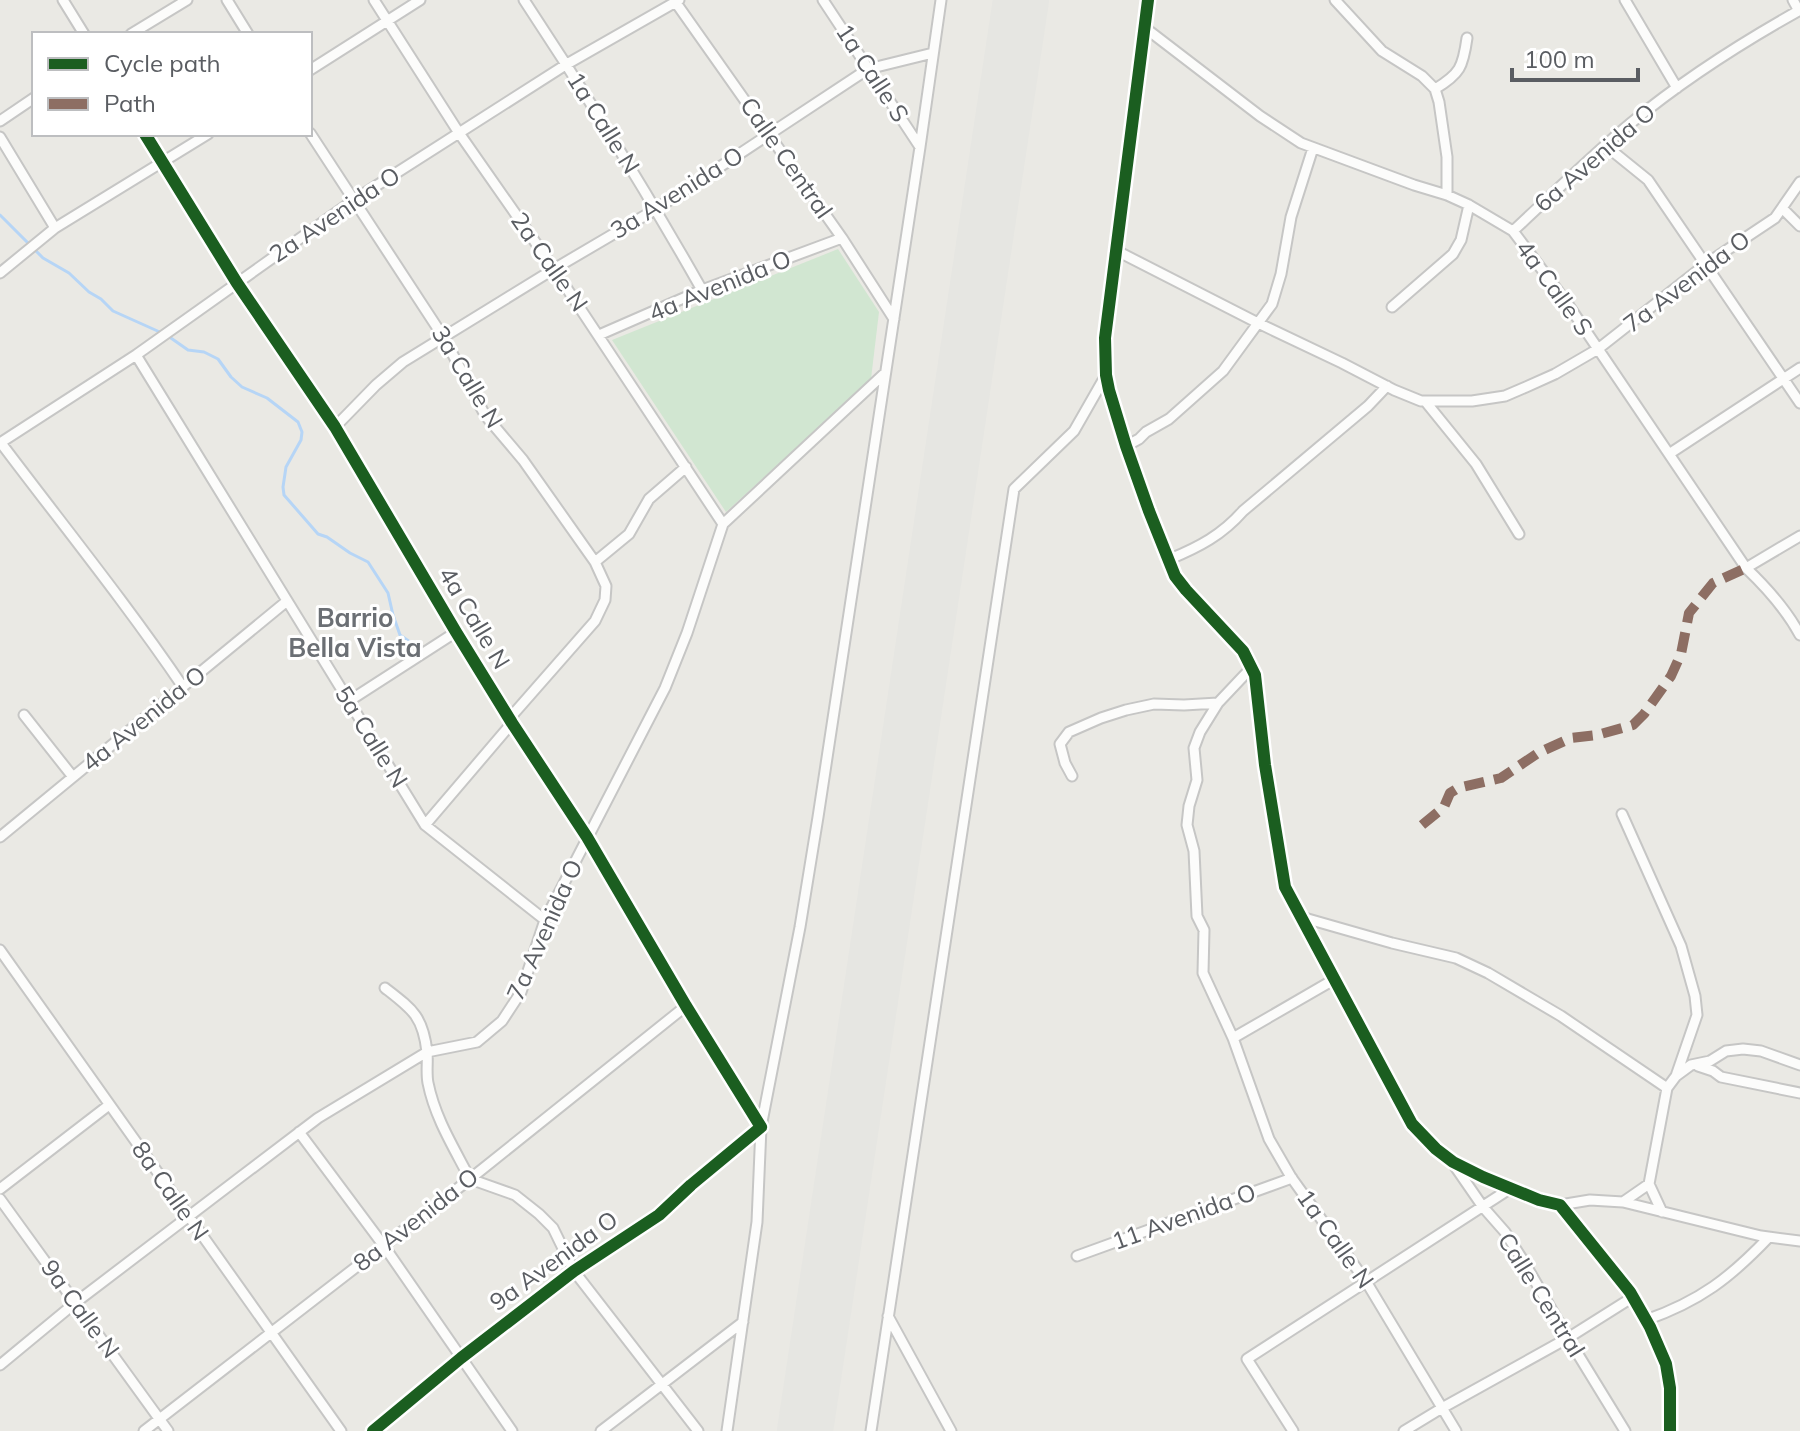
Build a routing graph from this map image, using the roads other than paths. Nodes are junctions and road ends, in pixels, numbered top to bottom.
1 (63, 0) edge
2 (187, 0) edge
3 (227, 0) edge
4 (374, 0) edge
5 (420, 0) edge
6 (524, 0) edge
7 (823, 0) edge
8 (941, 0) edge
9 (1148, 0) edge
10 (1335, 0) edge
11 (1625, 0) edge
12 (1793, 0) edge
13 (676, 1) edge
14 (1800, 10) edge
15 (387, 20) junction
16 (1144, 27) junction
17 (83, 32) edge
18 (134, 32) edge
19 (247, 32) edge
20 (1467, 38) dead end
21 (933, 53) junction
22 (567, 64) junction
23 (312, 69) edge
24 (868, 69) junction
25 (1677, 88) junction
26 (1435, 89) junction
27 (32, 99) edge
28 (0, 121) edge
29 (459, 133) junction
30 (770, 134) junction
31 (146, 136) edge
32 (205, 136) edge
33 (312, 136) edge
34 (0, 137) edge
35 (1606, 146) junction
36 (920, 147) junction
37 (1313, 148) junction
38 (163, 163) junction
39 (1800, 182) edge
40 (1447, 195) junction
41 (354, 200) junction
42 (1469, 205) junction
43 (1782, 208) junction
44 (656, 209) junction
45 (1800, 226) edge
46 (55, 228) junction
47 (1513, 231) junction
48 (842, 238) junction
49 (1117, 251) junction
50 (1706, 264) junction
51 (554, 269) junction
52 (0, 273) edge
53 (237, 283) junction
54 (702, 290) junction
55 (1392, 307) dead end
56 (894, 319) junction
57 (1258, 323) junction
58 (599, 335) junction
59 (444, 338) junction
60 (1598, 349) junction
61 (136, 355) junction
62 (1800, 368) edge
63 (886, 372) junction
64 (1106, 375) junction
65 (1783, 379) junction
66 (1387, 386) junction
67 (1425, 401) junction
68 (1800, 403) edge
69 (335, 427) junction
70 (0, 443) edge
71 (1126, 446) junction
72 (1669, 454) junction
73 (686, 467) junction
74 (723, 524) junction
75 (1519, 534) dead end
76 (1800, 536) edge
77 (1170, 559) junction
78 (595, 562) junction
79 (1746, 568) junction
80 (287, 601) junction
81 (456, 632) junction
82 (1800, 635) edge
83 (1252, 667) junction
84 (183, 687) junction
85 (349, 701) junction
86 (1218, 703) junction
87 (24, 715) dead end
88 (511, 721) junction
89 (1072, 776) dead end
90 (73, 777) junction
91 (1622, 814) dead end
92 (425, 825) junction
93 (0, 837) edge
94 (587, 837) junction
95 (1301, 917) junction
96 (545, 920) junction
97 (0, 950) edge
98 (1335, 979) junction
99 (385, 988) dead end
100 (686, 1006) junction
101 (1233, 1038) junction
102 (427, 1052) junction
103 (1694, 1065) junction
104 (1800, 1065) edge
105 (1676, 1076) junction
106 (1667, 1088) junction
107 (1800, 1093) edge
108 (109, 1105) junction
109 (761, 1127) junction
110 (299, 1132) junction
111 (1453, 1162) junction
112 (1292, 1178) junction
113 (470, 1179) junction
114 (1649, 1184) junction
115 (1511, 1188) junction
116 (0, 1189) edge
117 (0, 1199) edge
118 (1623, 1202) junction
119 (1560, 1205) junction
120 (1483, 1207) junction
121 (1662, 1212) junction
122 (188, 1217) junction
123 (1769, 1237) junction
124 (1800, 1241) edge
125 (384, 1246) junction
126 (1077, 1256) dead end
127 (574, 1271) junction
128 (1367, 1283) junction
129 (1633, 1297) junction
130 (75, 1303) junction
131 (888, 1316) junction
132 (1646, 1320) junction
133 (743, 1322) junction
134 (270, 1333) junction
135 (1568, 1338) junction
136 (461, 1358) junction
137 (0, 1365) edge
138 (662, 1384) junction
139 (1442, 1408) junction
140 (159, 1419) junction
141 (144, 1431) edge
142 (168, 1431) edge
143 (341, 1431) edge
144 (373, 1431) edge
145 (512, 1431) edge
146 (601, 1431) edge
147 (698, 1431) edge
148 (727, 1431) edge
149 (871, 1431) edge
150 (951, 1431) edge
151 (1293, 1431) edge
152 (1404, 1431) edge
153 (1456, 1431) edge
154 (1625, 1431) edge
155 (1670, 1431) edge

1 - 17 street
2 - 18 street
3 - 19 street
4 - 15 street, 2a Calle N
5 - 15 street
6 - 22 street, 1a Calle N
7 - 24 street, 1a Calle S
8 - 21 street
9 - 16 street
10 - 26 street
11 - 25 street
12 - 14 street
13 - 22 street, 2a Avenida O
13 - 30 street, Calle Central
14 - 25 street, 6a Avenida O
15 - 23 street
15 - 29 street, 2a Calle N
16 - 37 street, 4a Calle S
16 - 49 street
20 - 26 street
21 - 24 street, 3a Avenida O
21 - 36 street
22 - 29 street, 2a Avenida O
22 - 44 street, 1a Calle N
24 - 30 street, 3a Avenida O
24 - 36 street, 1a Calle S
25 - 35 street, 6a Avenida O
26 - 40 street
27 - 28 street
29 - 41 street, 2a Avenida O
29 - 51 street, 2a Calle N
30 - 44 street, 3a Avenida O
30 - 48 street, Calle Central
31 - 38 street, 4a Calle N
32 - 38 street
33 - 41 street, 3a Calle N
34 - 46 street
35 - 47 street, 6a Avenida O
35 - 50 street
36 - 56 street
37 - 40 street, 4a Calle S
37 - 57 street
38 - 46 street
38 - 53 street, 4a Calle N
39 - 43 street, 7a Avenida O
40 - 42 street, 4a Calle S
41 - 53 street, 2a Avenida O
41 - 59 street, 3a Calle N
42 - 47 street, 4a Calle S
42 - 55 street
43 - 45 street
43 - 50 street, 7a Avenida O
44 - 51 street, 3a Avenida O
44 - 54 street, 1a Calle N
46 - 52 street
47 - 60 street, 4a Calle S
48 - 54 street, 4a Avenida O
48 - 56 street, Calle Central
49 - 57 street
49 - 64 street
50 - 60 street, 7a Avenida O
50 - 65 street
51 - 58 street, 2a Calle N
51 - 59 street, 3a Avenida O
53 - 61 street, 2a Avenida O
53 - 69 street, 4a Calle N
54 - 58 street, 4a Avenida O
56 - 63 street
57 - 66 street
57 - 71 street
58 - 73 street, 2a Calle N
59 - 69 street, 3a Avenida O
59 - 78 street, 3a Calle N
60 - 67 street, 7a Avenida O
60 - 72 street, 4a Calle S
61 - 70 street, 2a Avenida O
61 - 80 street, 5a Calle N
62 - 65 street
63 - 74 street, 7a Avenida O
63 - 109 street
64 - 71 street
64 - 131 street
65 - 68 street
65 - 72 street
66 - 67 street
66 - 77 street
67 - 75 street
69 - 81 street, 4a Calle N
70 - 84 street
71 - 77 street
72 - 79 street, 4a Calle S
73 - 74 street, 2a Calle N
73 - 78 street
74 - 94 street, 7a Avenida O
76 - 79 street
77 - 83 street
78 - 88 street, 3a Calle N
79 - 82 street, 4a Calle S
80 - 84 street, 4a Avenida O
80 - 85 street, 5a Calle N
81 - 85 street
81 - 88 street, 4a Calle N
83 - 86 street, 1a Calle N
83 - 95 street
84 - 90 street, 4a Avenida O
85 - 92 street, 5a Calle N
86 - 89 street
86 - 101 street, 1a Calle N
87 - 90 street
88 - 92 street
88 - 94 street, 4a Calle N
90 - 93 street, 4a Avenida O
91 - 105 street
92 - 96 street, 5a Calle N
94 - 96 street, 7a Avenida O
94 - 100 street, 4a Calle N
95 - 98 street
95 - 106 street
96 - 102 street, 7a Avenida O
97 - 108 street, 8a Calle N
98 - 101 street
98 - 111 street
99 - 102 street
100 - 109 street, 4a Calle N
100 - 113 street, 8a Avenida O
101 - 112 street, 1a Calle N
102 - 110 street, 7a Avenida O
102 - 113 street
103 - 104 street
103 - 105 street
103 - 107 street
105 - 106 street
106 - 114 street
108 - 116 street
108 - 122 street, 8a Calle N
109 - 127 street, 9a Avenida O
109 - 133 street
110 - 122 street, 7a Avenida O
110 - 125 street
111 - 115 street
111 - 120 street, Calle Central
112 - 126 street, 11 Avenida O
112 - 128 street, 1a Calle N
113 - 125 street, 8a Avenida O
113 - 127 street
114 - 118 street
114 - 121 street
115 - 119 street
115 - 120 street
117 - 130 street, 9a Calle N
118 - 119 street
118 - 121 street
119 - 129 street
120 - 128 street
120 - 135 street, Calle Central
121 - 123 street
122 - 130 street, 7a Avenida O
122 - 134 street, 8a Calle N
123 - 124 street
123 - 132 street
125 - 134 street, 8a Avenida O
125 - 136 street
127 - 136 street, 9a Avenida O
127 - 138 street
128 - 139 street, 1a Calle N
128 - 151 street
129 - 132 street
129 - 135 street
130 - 137 street, 7a Avenida O
130 - 140 street, 9a Calle N
131 - 149 street
131 - 150 street
132 - 155 street
133 - 138 street
133 - 148 street
134 - 140 street, 8a Avenida O
134 - 143 street, 8a Calle N
135 - 139 street
135 - 154 street, Calle Central
136 - 144 street, 9a Avenida O
136 - 145 street
138 - 146 street
138 - 147 street
139 - 152 street
139 - 153 street, 1a Calle N
140 - 141 street, 8a Avenida O
140 - 142 street

